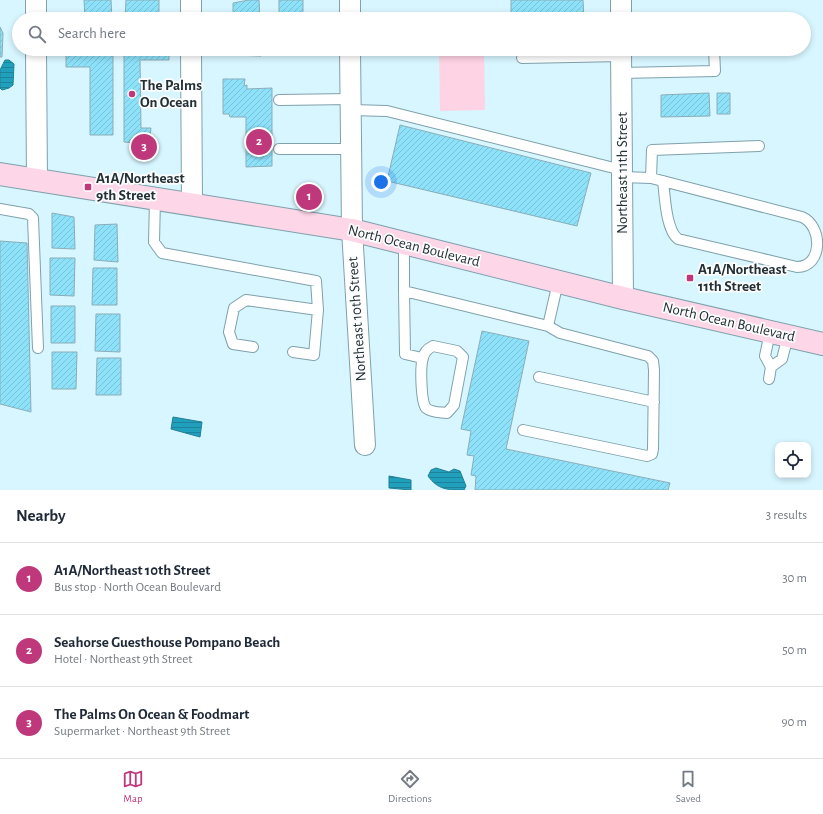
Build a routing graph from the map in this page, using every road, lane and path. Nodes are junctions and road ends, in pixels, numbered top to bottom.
1 (36, 0) edge
2 (191, 0) edge
3 (350, 0) edge
4 (621, 0) edge
5 (36, 12) edge
6 (191, 12) edge
7 (350, 12) edge
8 (621, 12) edge
9 (36, 56) edge
10 (191, 56) edge
11 (350, 56) edge
12 (714, 56) edge
13 (522, 58) dead end
14 (621, 59) edge
15 (279, 100) dead end
16 (351, 105) junction
17 (759, 146) dead end
18 (279, 149) dead end
19 (351, 149) junction
20 (622, 173) junction
21 (0, 174) edge
22 (651, 178) junction
23 (37, 181) junction
24 (663, 181) junction
25 (155, 200) junction
26 (192, 205) junction
27 (0, 209) edge
28 (352, 230) junction
29 (404, 243) junction
30 (558, 282) junction
31 (404, 291) junction
32 (623, 298) junction
33 (318, 310) junction
34 (548, 326) junction
35 (779, 334) junction
36 (823, 344) edge
37 (253, 347) dead end
38 (38, 348) dead end
39 (293, 352) dead end
40 (422, 358) junction
41 (771, 367) junction
42 (539, 377) dead end
43 (769, 379) dead end
44 (654, 402) junction
45 (523, 430) dead end
46 (365, 445) dead end

1 - 5 street
2 - 6 street
3 - 7 street
4 - 8 street
9 - 23 street
10 - 26 street
11 - 16 street, Northeast 10th Street
12 - 14 lane
13 - 14 lane
14 - 20 street, Northeast 11th Street
15 - 16 lane
16 - 19 street, Northeast 10th Street
16 - 20 lane
17 - 22 lane
18 - 19 lane
19 - 28 street, Northeast 10th Street
20 - 22 lane
20 - 32 street, Northeast 11th Street
21 - 23 main road, North Ocean Boulevard
22 - 24 lane
23 - 25 main road, North Ocean Boulevard
24 - 24 lane
25 - 26 main road, North Ocean Boulevard
25 - 33 lane
26 - 28 main road, North Ocean Boulevard
27 - 38 lane
28 - 29 main road, North Ocean Boulevard
28 - 46 street, Northeast 10th Street
29 - 30 main road, North Ocean Boulevard
29 - 31 lane
30 - 32 main road, North Ocean Boulevard
30 - 34 lane
31 - 34 lane
31 - 40 lane
32 - 35 main road, North Ocean Boulevard
33 - 37 lane
33 - 39 lane
34 - 44 lane
35 - 36 main road, North Ocean Boulevard
35 - 41 lane
35 - 41 lane
40 - 40 lane
41 - 43 lane
42 - 44 lane
44 - 45 lane

